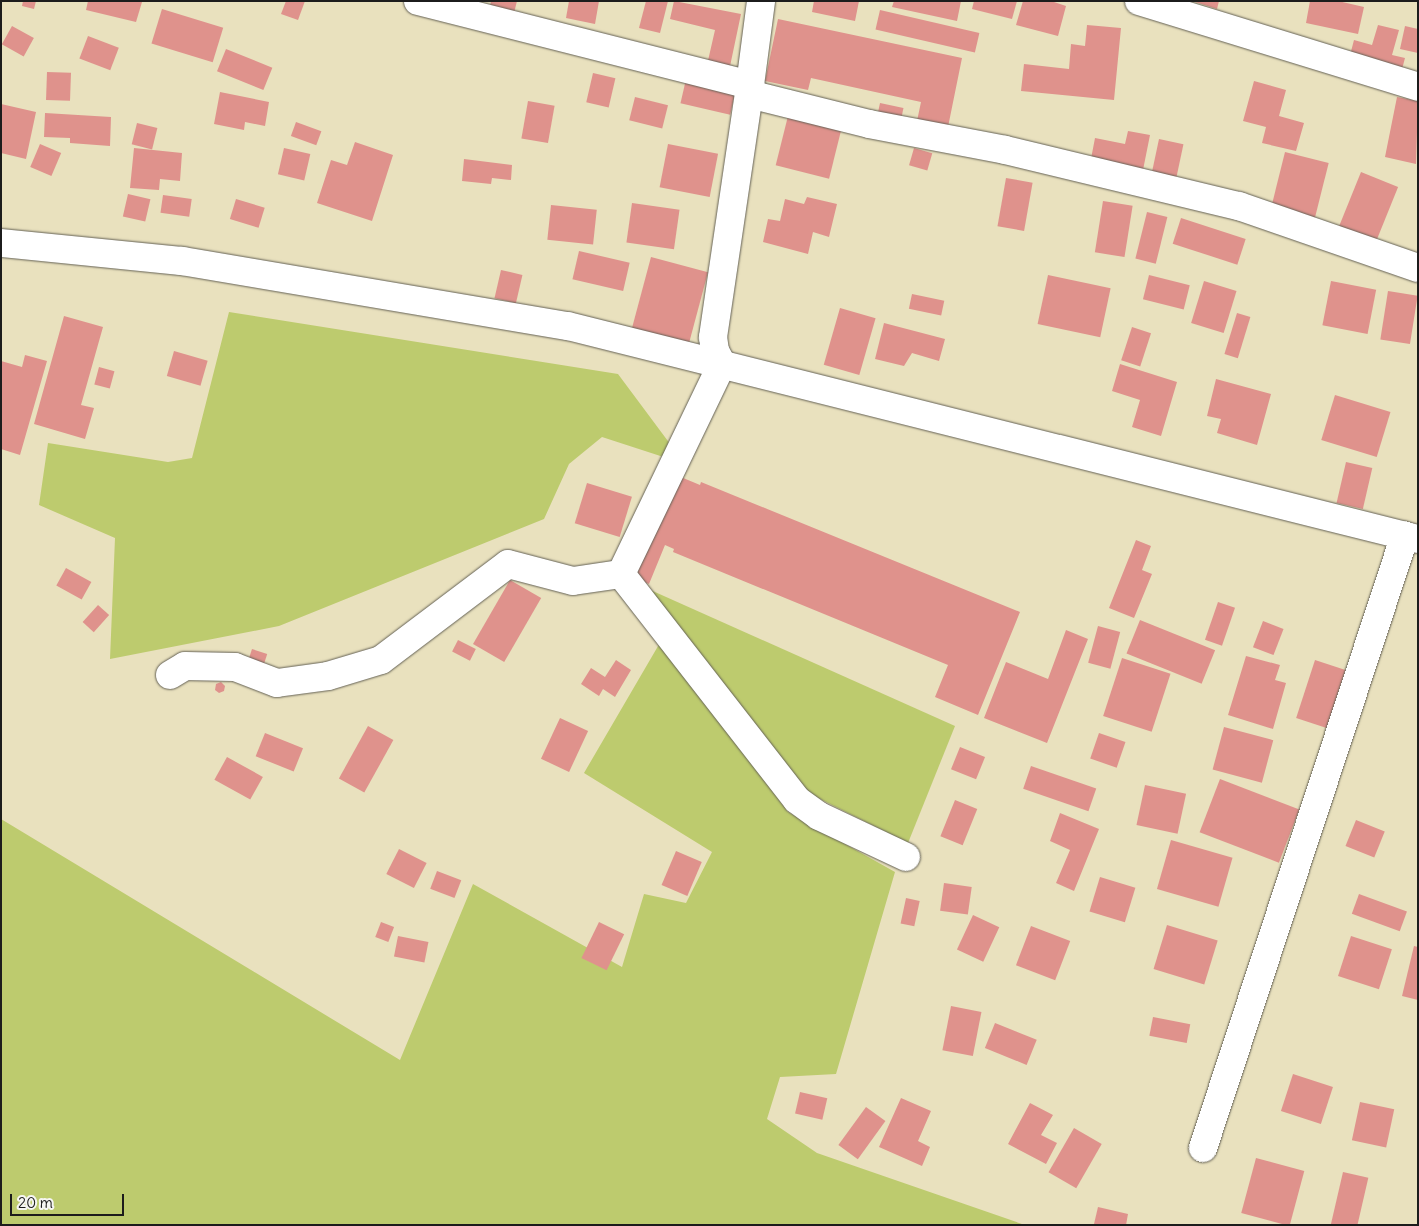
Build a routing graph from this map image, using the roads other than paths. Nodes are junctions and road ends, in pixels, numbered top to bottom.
1 (418, 1) edge
2 (761, 1) edge
3 (1139, 1) edge
4 (1418, 87) edge
5 (749, 89) junction
6 (1, 243) edge
7 (1418, 268) edge
8 (722, 364) junction
9 (1411, 537) edge
10 (621, 574) junction
11 (170, 675) dead end
12 (906, 857) dead end
13 (1203, 1148) dead end

1 - 5 street
2 - 5 street
3 - 4 street
5 - 7 street
5 - 8 street
6 - 8 street
8 - 9 street
8 - 10 street
9 - 13 street
10 - 11 street
10 - 12 street

